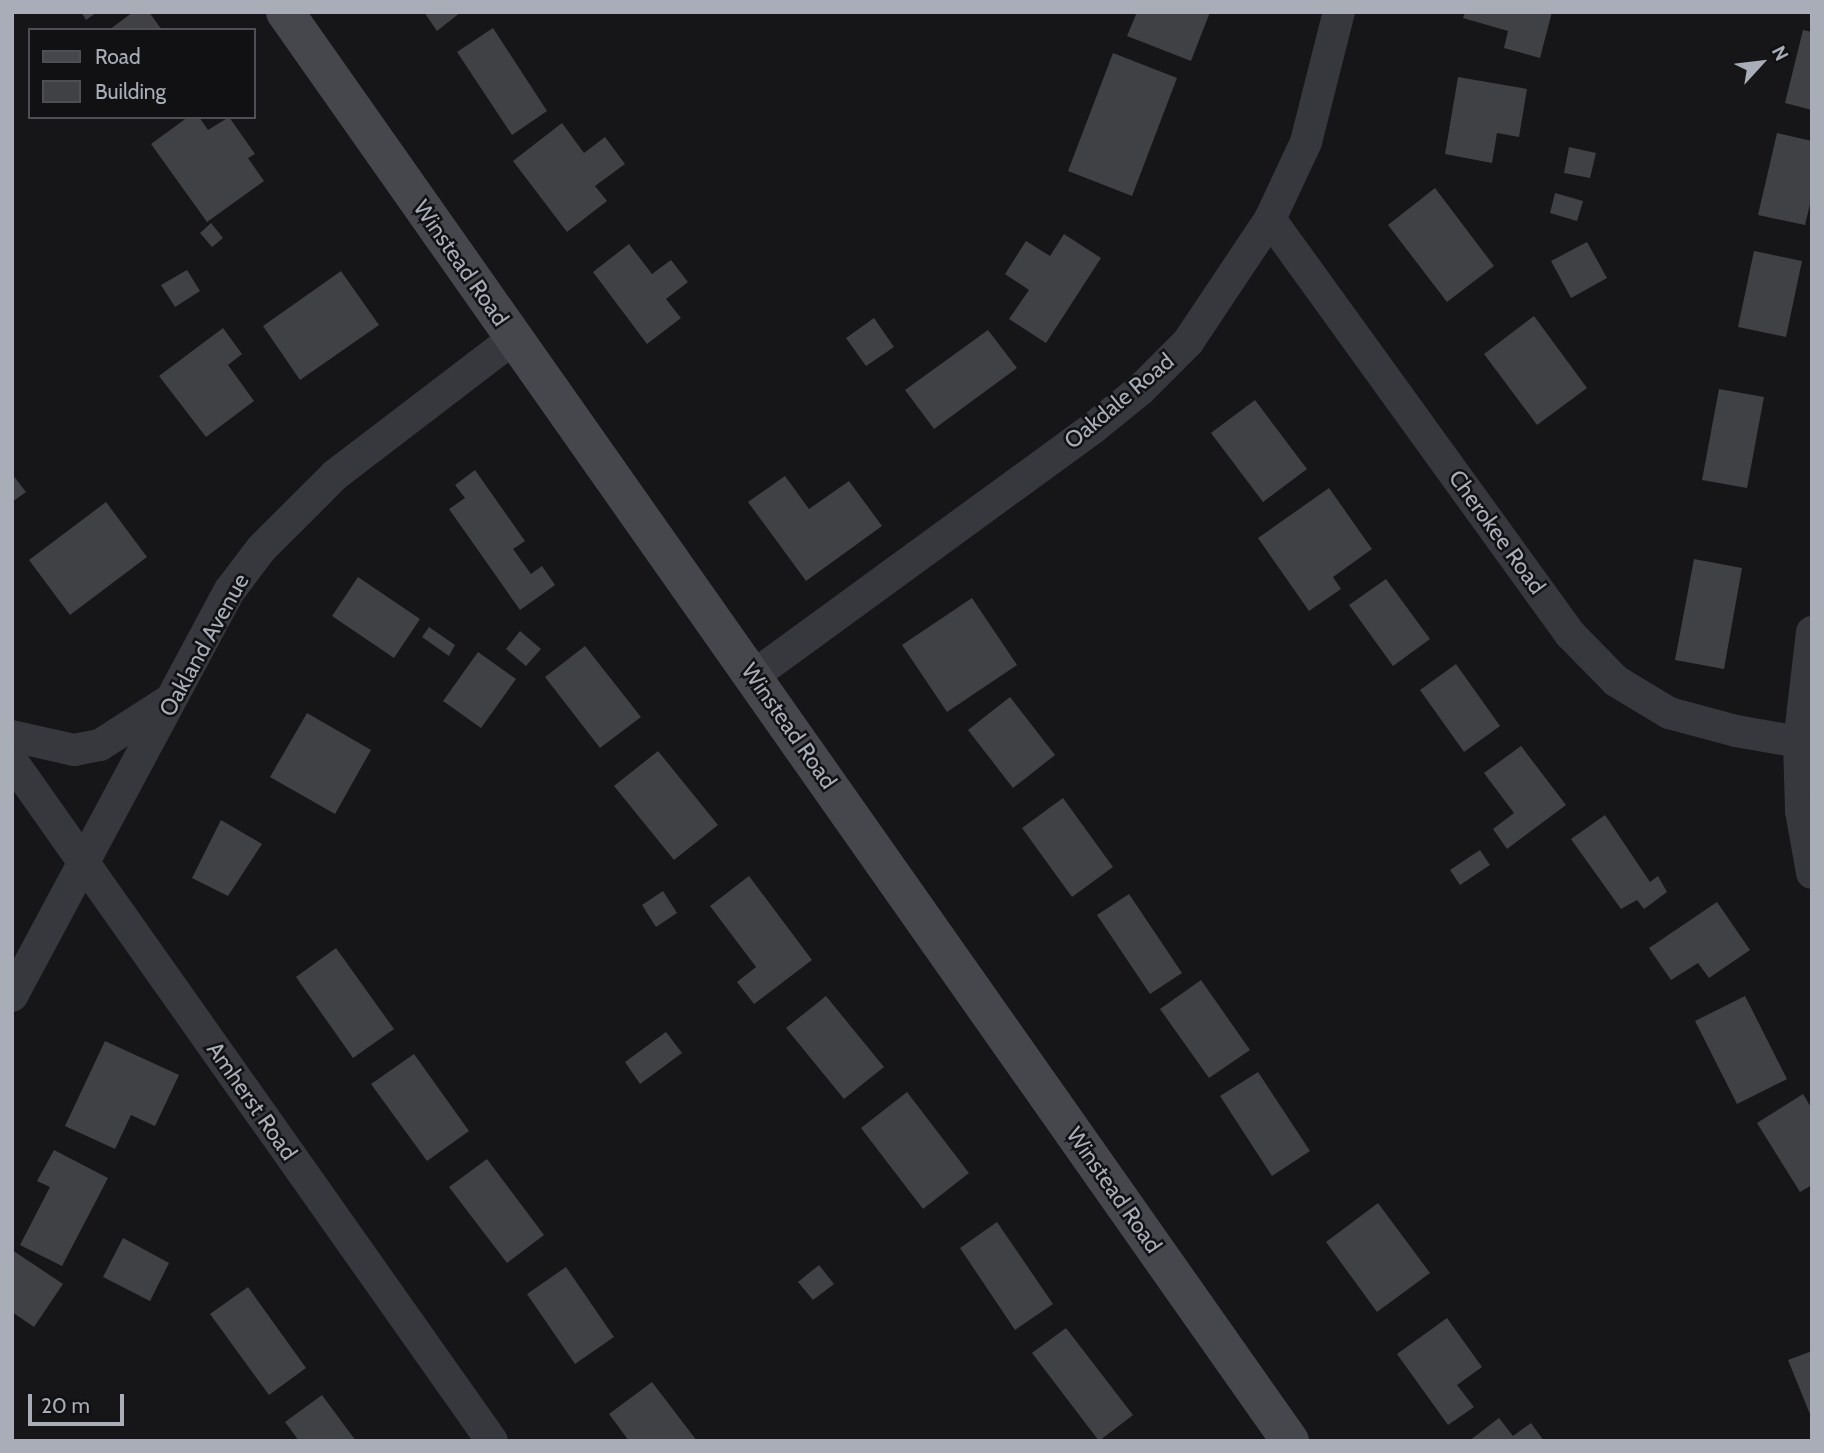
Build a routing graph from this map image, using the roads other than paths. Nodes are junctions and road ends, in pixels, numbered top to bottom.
1 (285, 12) edge
2 (1339, 12) edge
3 (1270, 219) junction
4 (514, 338) junction
5 (1812, 632) edge
6 (753, 676) junction
7 (175, 697) junction
8 (12, 736) edge
9 (1799, 742) junction
10 (12, 761) edge
11 (84, 863) junction
12 (1812, 873) edge
13 (12, 996) edge
14 (492, 1441) edge
15 (1290, 1441) edge

1 - 4 street, Winstead Road
2 - 3 street, Oakdale Road
3 - 6 street, Oakdale Road
3 - 9 street, Cherokee Road
4 - 6 street, Winstead Road
4 - 7 street, Oakland Avenue
5 - 9 street
6 - 15 street, Winstead Road
7 - 8 street
7 - 11 street, Oakland Avenue
9 - 12 street
10 - 11 street, Amherst Road
11 - 13 street, Oakland Avenue
11 - 14 street, Amherst Road

